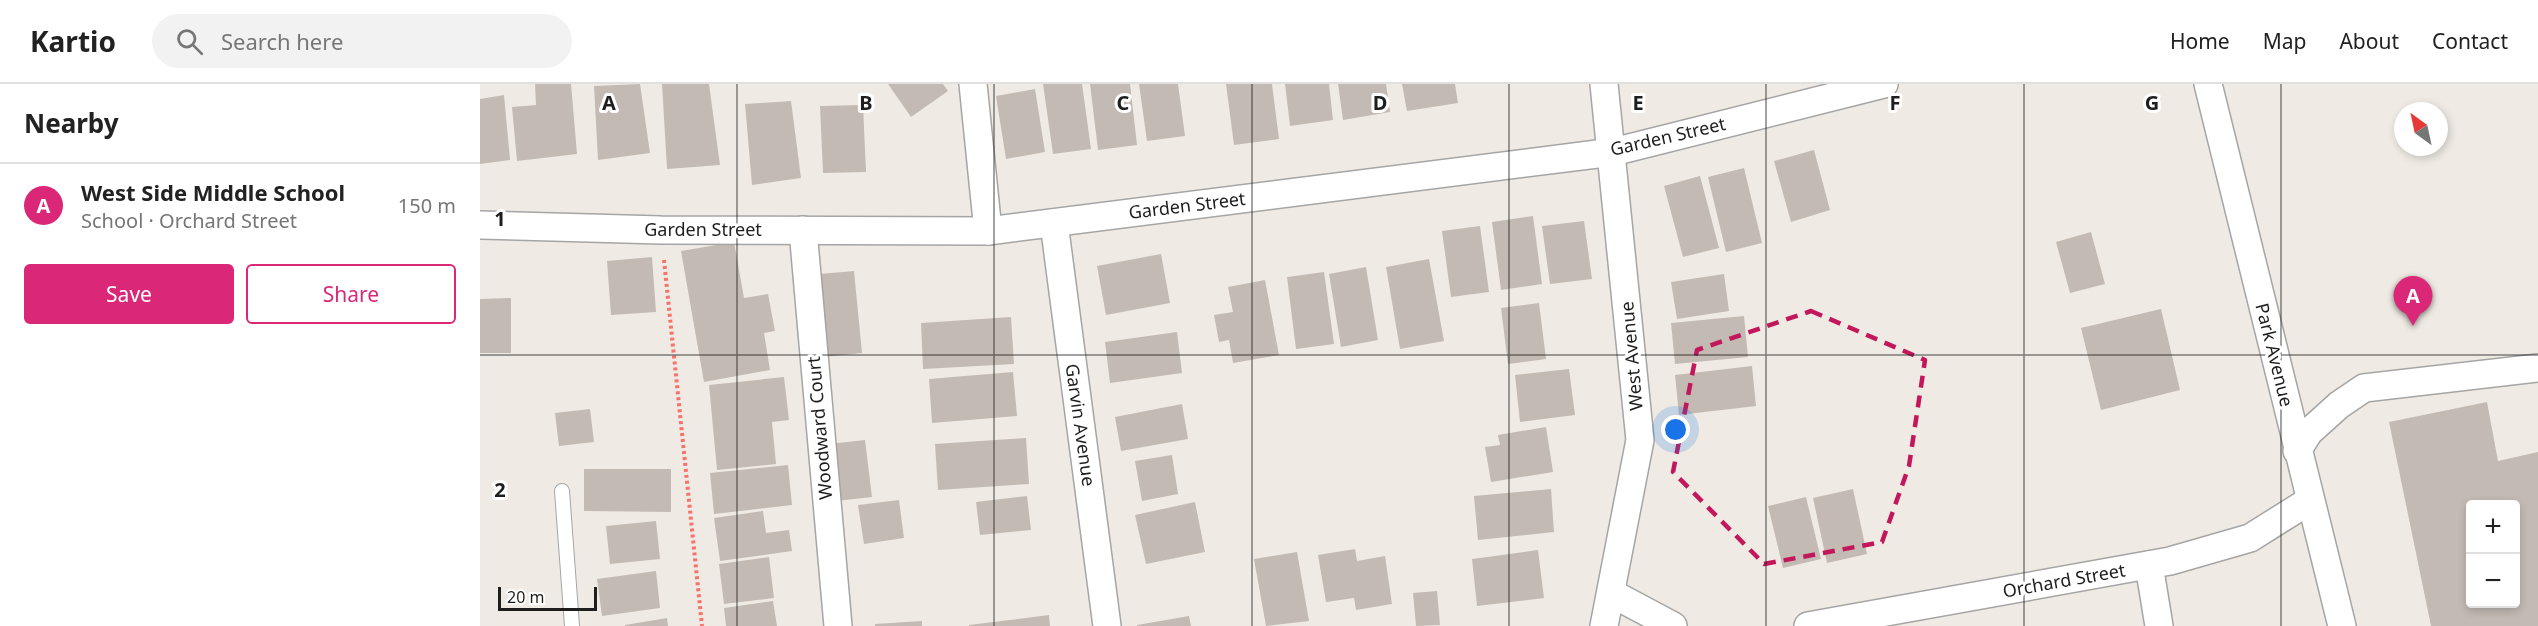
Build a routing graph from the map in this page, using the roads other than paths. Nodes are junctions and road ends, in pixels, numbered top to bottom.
1 (973, 84) edge
2 (1604, 84) edge
3 (1884, 84) edge
4 (2208, 84) edge
5 (1613, 152) junction
6 (1053, 223) junction
7 (480, 225) edge
8 (803, 230) junction
9 (988, 231) junction
10 (2538, 368) edge
11 (2297, 451) junction
12 (561, 490) dead end
13 (2309, 501) junction
14 (2149, 565) junction
15 (1611, 593) junction
16 (1924, 616) edge
17 (572, 626) edge
18 (838, 626) edge
19 (1107, 626) edge
20 (1604, 626) edge
21 (1673, 626) edge
22 (1808, 626) edge
23 (2159, 626) edge
24 (2342, 626) edge

1 - 9 street
2 - 5 street, West Avenue
3 - 5 street, Garden Street
4 - 11 street, Park Avenue
5 - 6 street, Garden Street
5 - 15 street, West Avenue
6 - 9 street, Garden Street
6 - 19 street, Garvin Avenue
7 - 8 street, Garden Street
8 - 9 street, Garden Street
8 - 18 street, Woodward Court
10 - 11 street
11 - 13 street, Park Avenue
12 - 17 lane
13 - 14 street, Orchard Street
13 - 24 street, Park Avenue
14 - 16 street, Orchard Street
14 - 23 street
15 - 20 street, West Avenue
15 - 21 street
16 - 22 street, Orchard Street

